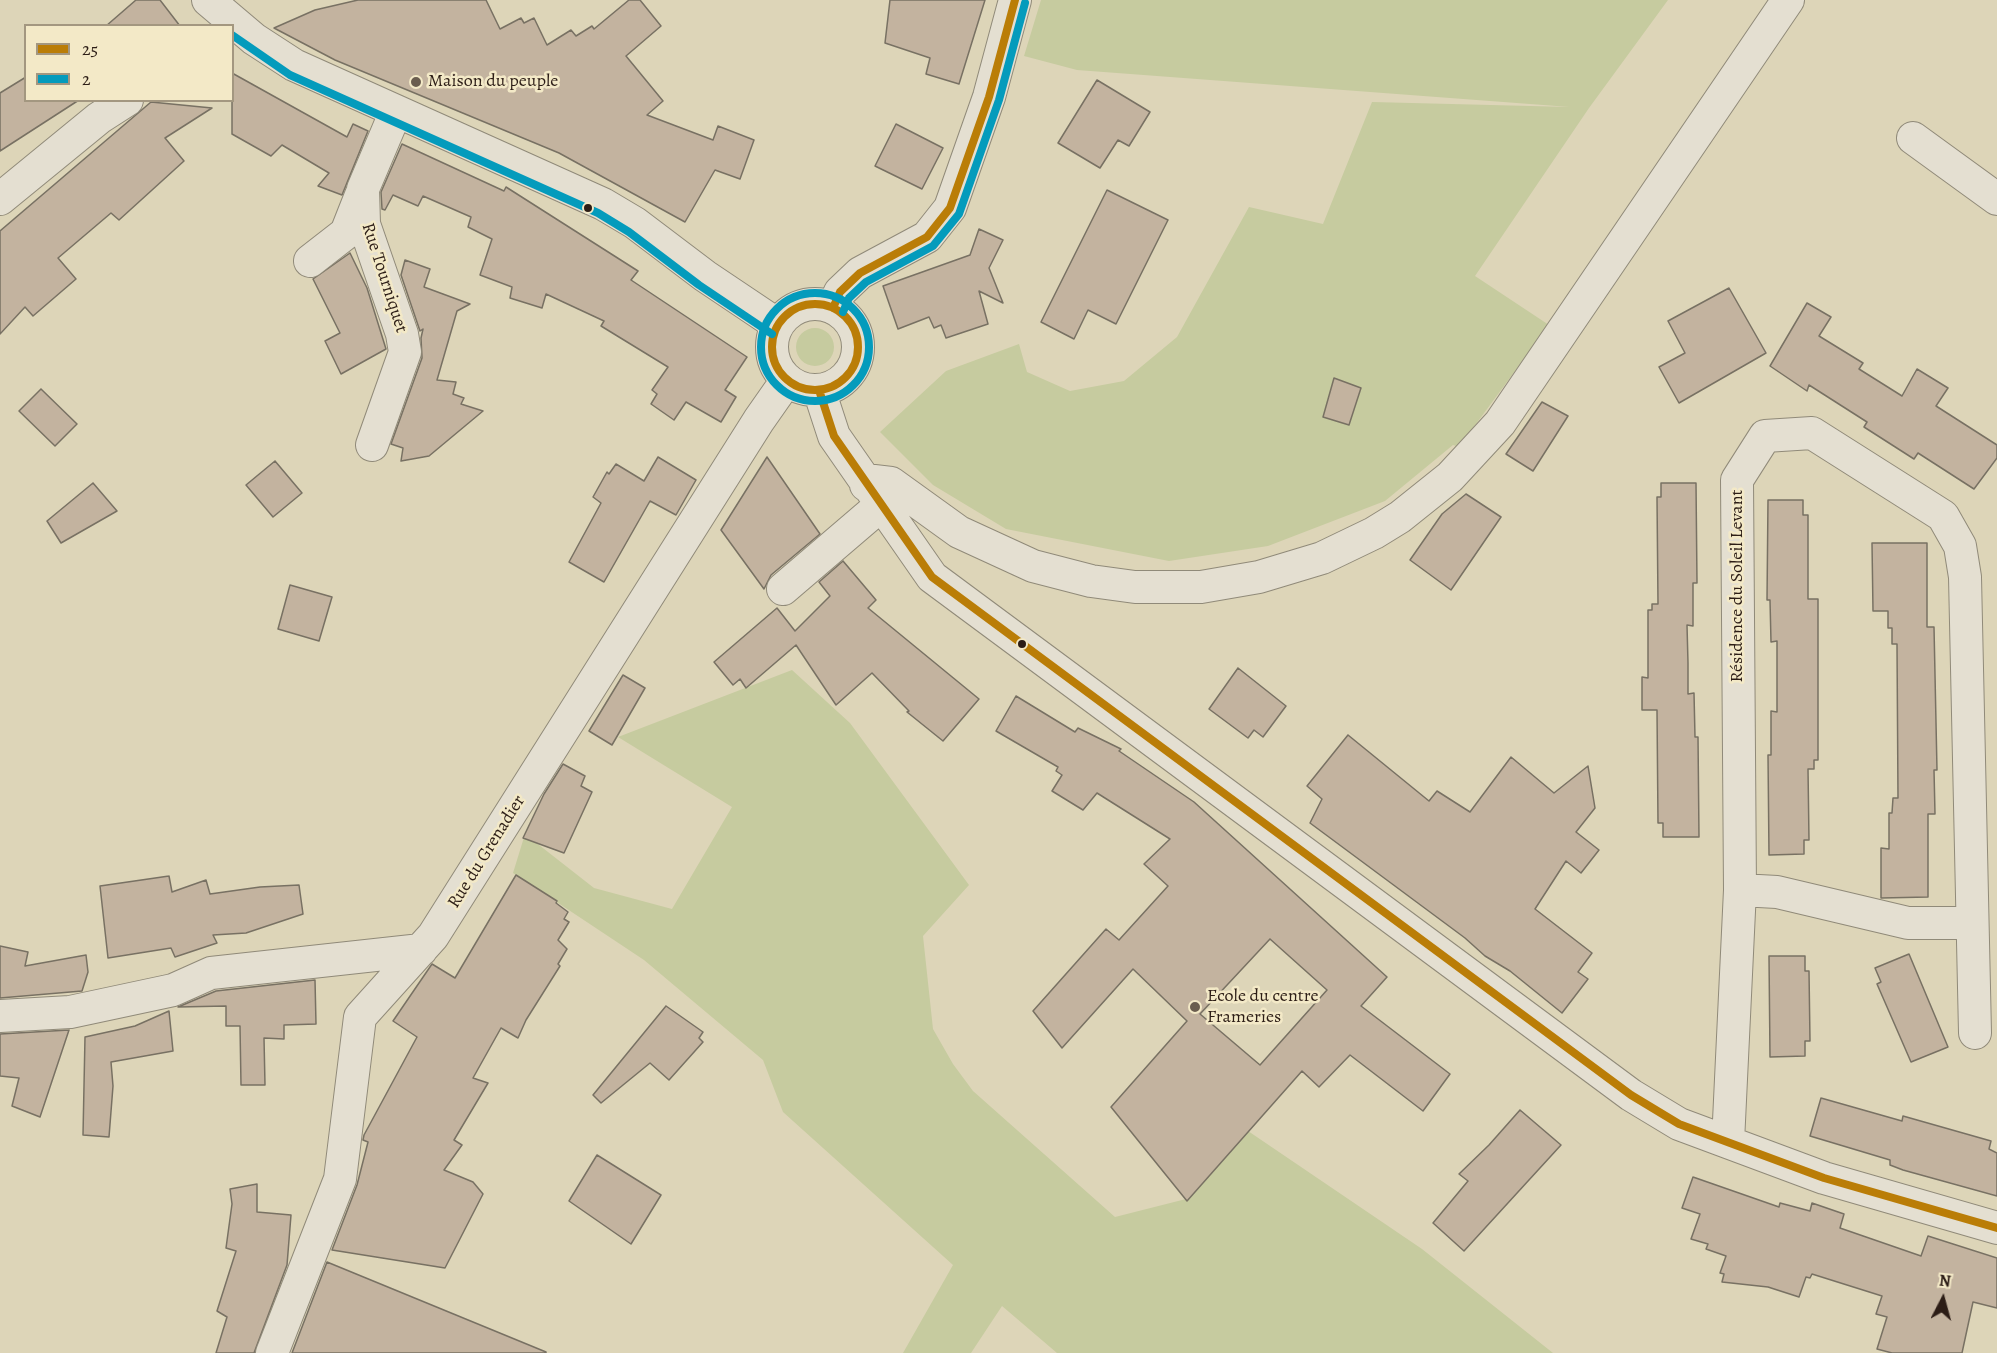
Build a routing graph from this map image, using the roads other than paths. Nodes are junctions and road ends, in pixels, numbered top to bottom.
1 (208, 0) edge
2 (1015, 0) edge
3 (1788, 0) edge
4 (230, 24) edge
5 (237, 32) edge
6 (124, 102) edge
7 (396, 111) junction
8 (1913, 138) dead end
9 (363, 189) junction
10 (0, 199) edge
11 (1997, 199) edge
12 (310, 261) dead end
13 (833, 308) junction
14 (778, 325) junction
15 (787, 380) junction
16 (819, 390) junction
17 (372, 445) dead end
18 (873, 495) junction
19 (783, 589) dead end
20 (1740, 890) junction
21 (1971, 923) junction
22 (421, 950) junction
23 (0, 1016) edge
24 (1975, 1033) dead end
25 (1728, 1142) junction
26 (1997, 1227) edge
27 (272, 1353) edge

1 - 4 street
2 - 13 street
3 - 18 street
5 - 7 street
6 - 10 street
7 - 9 street, Rue Tourniquet
7 - 14 street
8 - 11 street
9 - 12 street
9 - 17 street, Rue Tourniquet
13 - 14 street
13 - 16 street
14 - 15 street
15 - 16 street
15 - 22 street, Rue du Grenadier
16 - 18 street
18 - 19 street
18 - 25 street
20 - 21 street
20 - 21 street, Résidence du Soleil Levant
20 - 25 street, Résidence du Soleil Levant
21 - 24 street, Résidence du Soleil Levant
22 - 23 street
22 - 27 street, Rue du Grenadier
25 - 26 street

